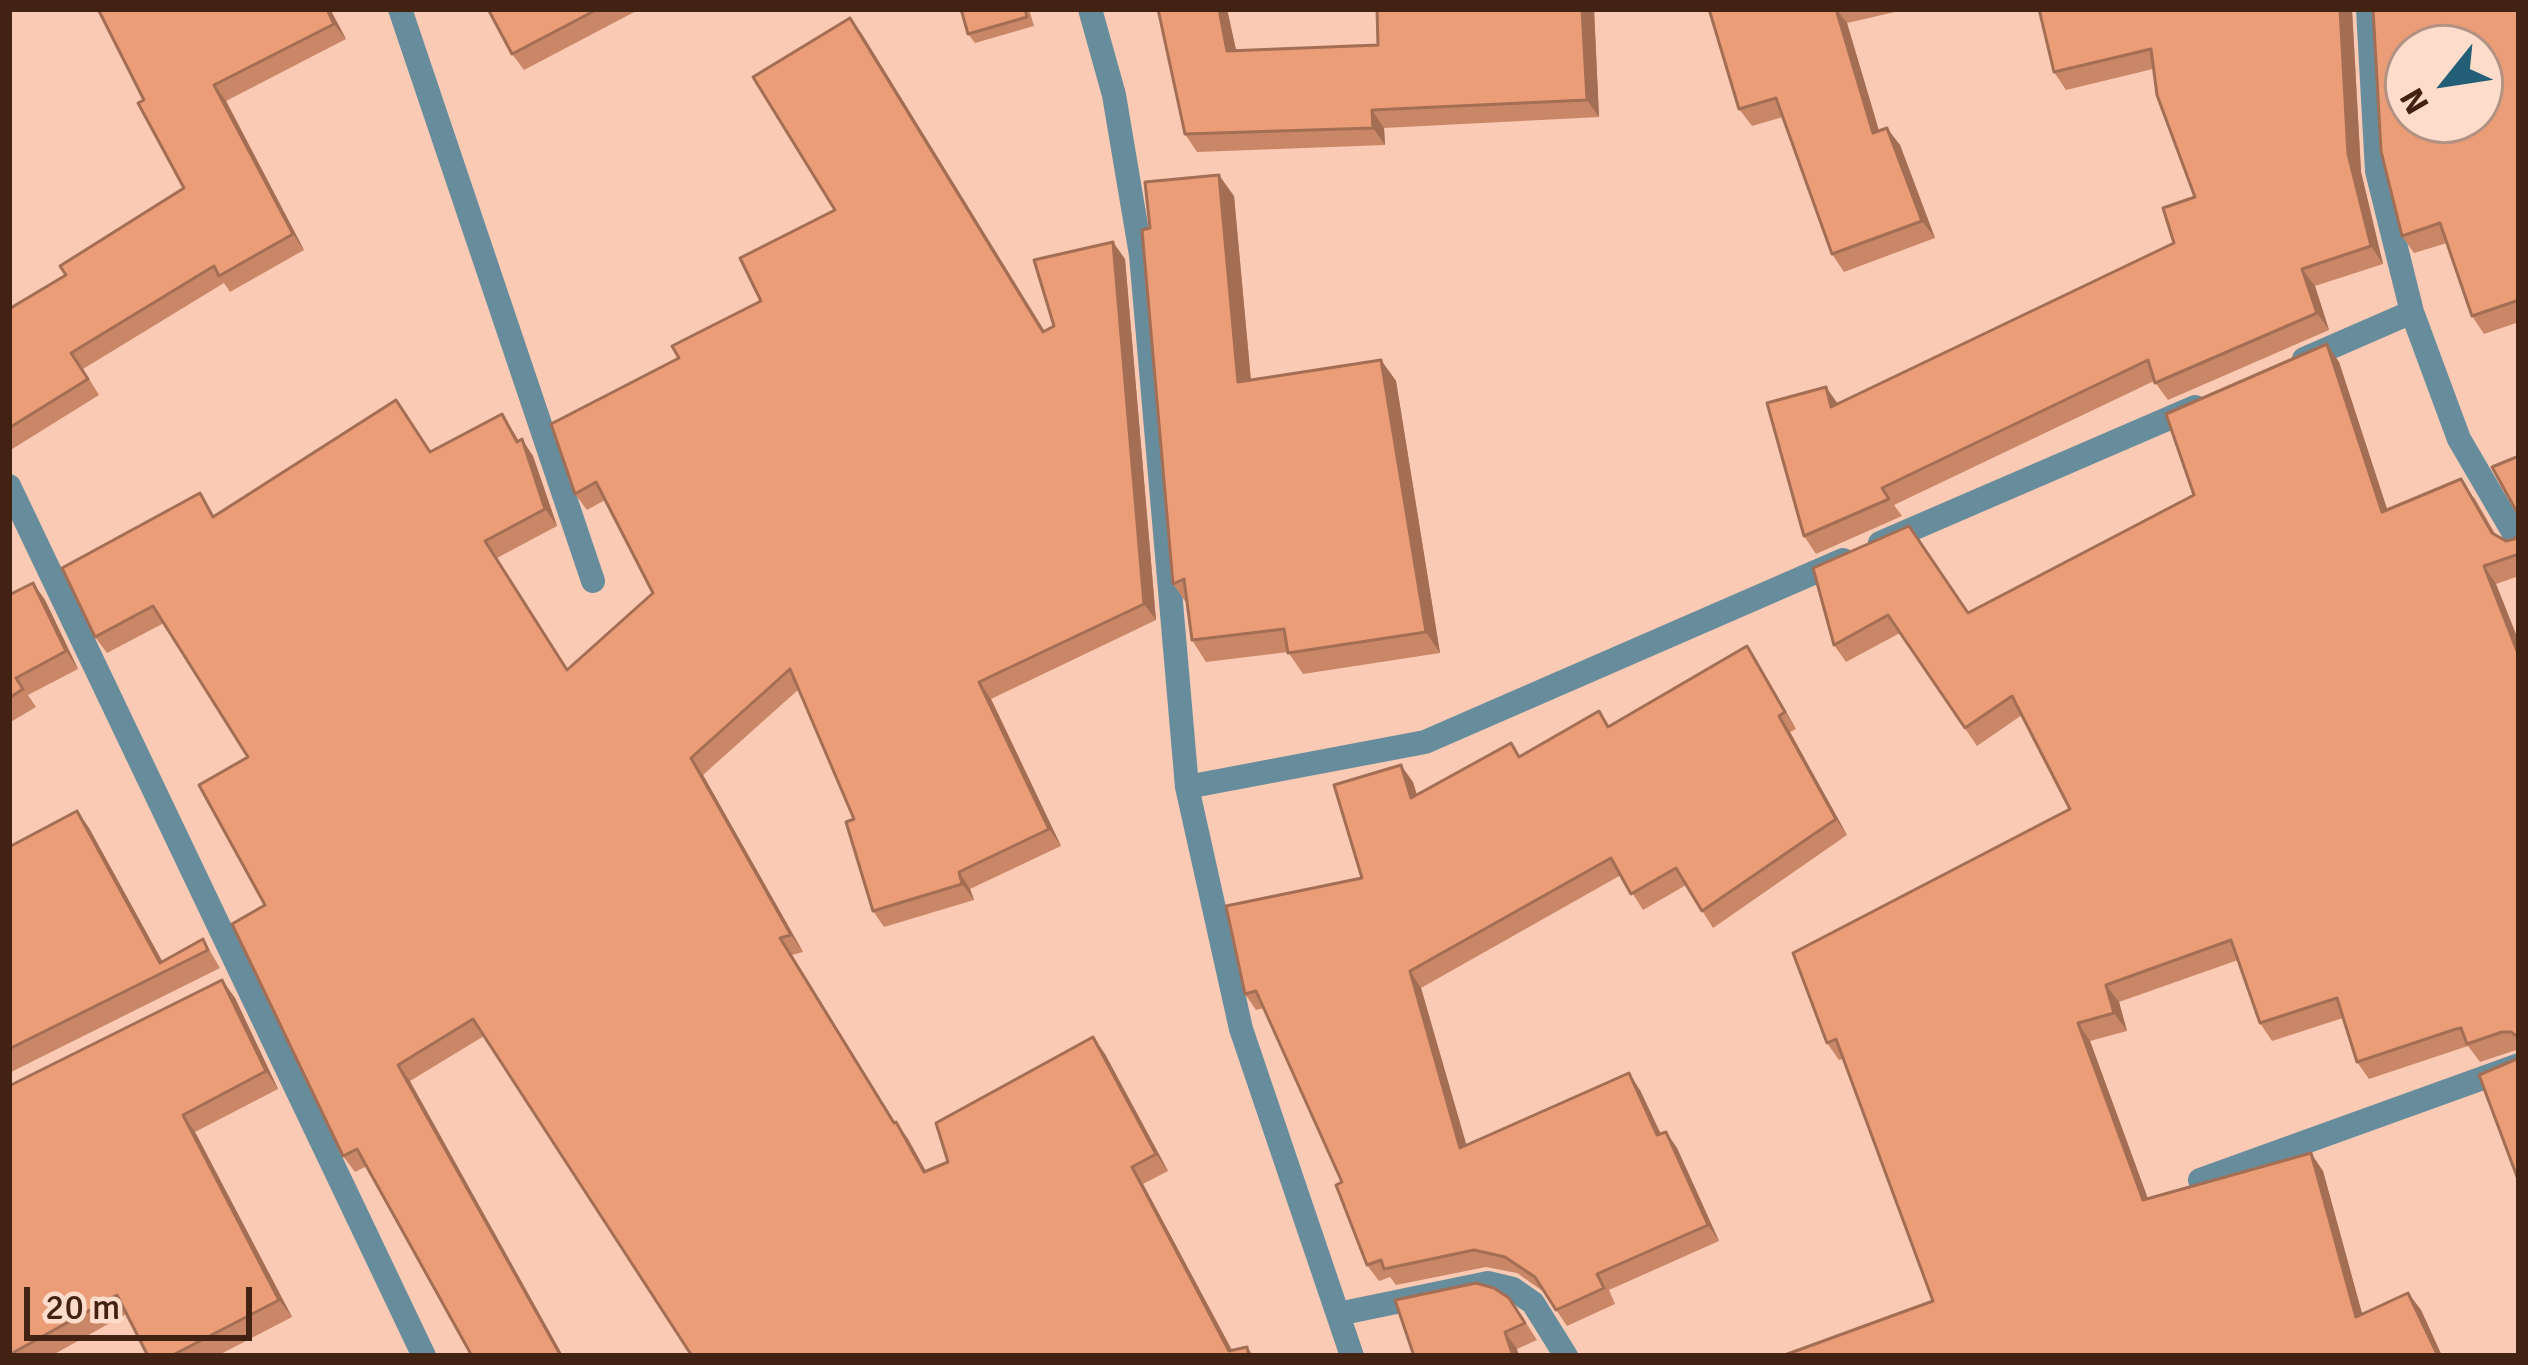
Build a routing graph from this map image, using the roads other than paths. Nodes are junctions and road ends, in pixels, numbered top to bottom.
1 (400, 9) edge
2 (1090, 9) edge
3 (2368, 9) edge
4 (2412, 312) junction
5 (2280, 370) edge
6 (2214, 398) edge
7 (9, 486) edge
8 (2519, 542) edge
9 (593, 581) dead end
10 (1187, 787) junction
11 (2519, 1065) edge
12 (2200, 1180) edge
13 (1338, 1313) junction
14 (424, 1356) edge
15 (1352, 1356) edge
16 (1567, 1356) edge

1 - 9 street
2 - 10 street
3 - 4 street
4 - 5 street
4 - 8 street
6 - 10 street
7 - 14 street
10 - 13 street
11 - 12 street
13 - 15 street
13 - 16 street

